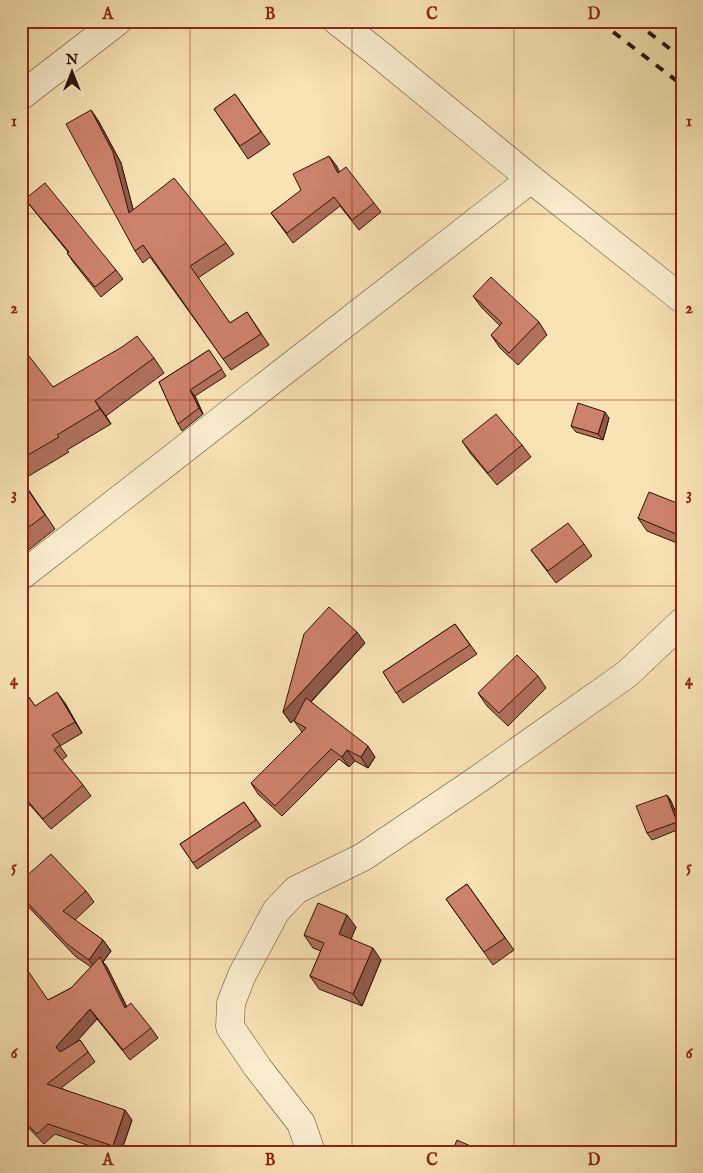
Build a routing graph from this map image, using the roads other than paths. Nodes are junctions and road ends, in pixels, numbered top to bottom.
1 (118, 21) edge
2 (337, 21) edge
3 (21, 96) edge
4 (531, 179) junction
5 (682, 299) edge
6 (21, 576) edge
7 (682, 622) edge
8 (311, 1152) edge

1 - 3 street
2 - 4 street
4 - 5 street
4 - 6 street
7 - 8 street

